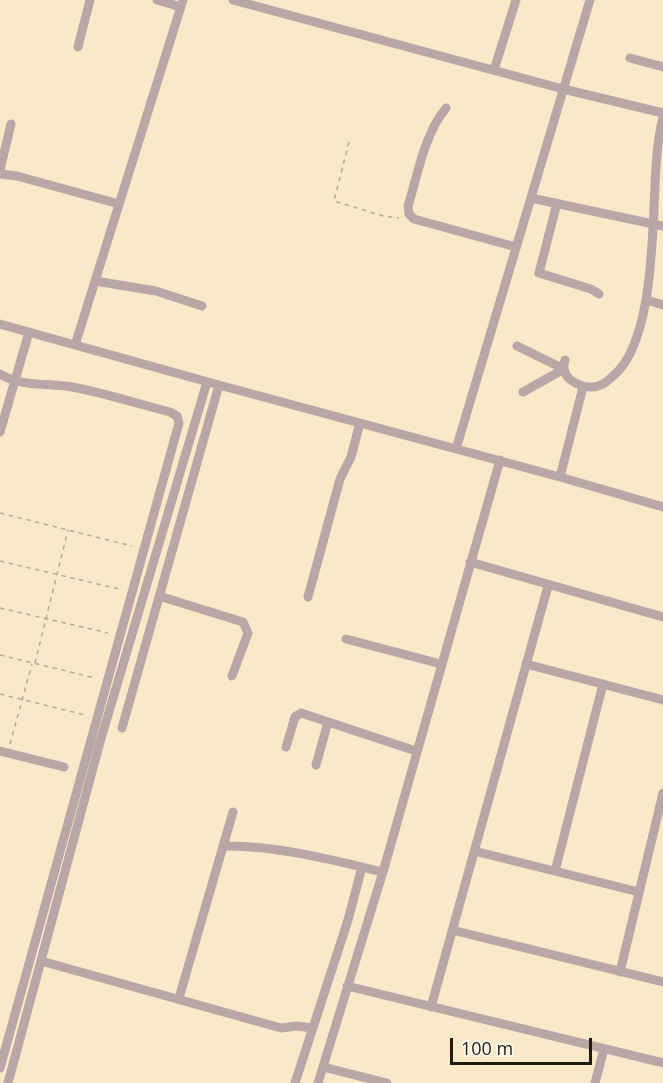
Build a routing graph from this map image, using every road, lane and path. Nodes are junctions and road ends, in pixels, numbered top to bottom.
1 (90, 0) edge
2 (157, 0) edge
3 (232, 0) edge
4 (516, 0) edge
5 (590, 0) edge
6 (182, 3) edge
7 (78, 47) dead end
8 (630, 58) dead end
9 (663, 67) edge
10 (494, 70) junction
11 (563, 89) junction
12 (446, 108) dead end
13 (663, 115) edge
14 (11, 124) dead end
15 (350, 142) dead end
16 (660, 158) edge
17 (0, 172) edge
18 (531, 198) junction
19 (557, 203) junction
20 (119, 204) junction
21 (412, 218) junction
22 (652, 224) junction
23 (663, 226) edge
24 (516, 247) junction
25 (95, 281) junction
26 (599, 294) dead end
27 (647, 300) junction
28 (663, 305) edge
29 (202, 306) dead end
30 (0, 324) edge
31 (29, 332) junction
32 (75, 345) junction
33 (517, 346) dead end
34 (564, 364) junction
35 (0, 374) edge
36 (15, 381) junction
37 (207, 382) junction
38 (219, 385) junction
39 (583, 387) junction
40 (523, 393) dead end
41 (360, 423) junction
42 (0, 432) edge
43 (456, 448) junction
44 (500, 460) junction
45 (560, 477) junction
46 (663, 507) edge
47 (0, 513) edge
48 (68, 530) junction
49 (132, 546) dead end
50 (0, 561) edge
51 (470, 562) junction
52 (57, 574) junction
53 (548, 586) junction
54 (119, 589) dead end
55 (159, 596) junction
56 (308, 597) dead end
57 (0, 608) edge
58 (663, 617) edge
59 (46, 619) junction
60 (108, 633) dead end
61 (346, 639) dead end
62 (0, 655) edge
63 (34, 663) junction
64 (441, 664) junction
65 (526, 664) junction
66 (232, 676) dead end
67 (95, 678) dead end
68 (603, 684) junction
69 (0, 694) edge
70 (22, 699) junction
71 (663, 700) edge
72 (85, 715) dead end
73 (328, 722) junction
74 (122, 728) dead end
75 (286, 747) dead end
76 (416, 751) junction
77 (4, 752) edge
78 (316, 765) dead end
79 (64, 767) dead end
80 (663, 793) edge
81 (234, 812) dead end
82 (224, 846) junction
83 (474, 851) junction
84 (362, 867) junction
85 (555, 871) junction
86 (383, 872) junction
87 (639, 892) junction
88 (452, 930) junction
89 (41, 961) junction
90 (620, 972) junction
91 (663, 982) edge
92 (347, 986) junction
93 (179, 998) junction
94 (431, 1007) junction
95 (312, 1028) junction
96 (604, 1049) junction
97 (663, 1063) edge
98 (323, 1067) junction
99 (0, 1068) edge
100 (8, 1083) edge
101 (295, 1083) edge
102 (318, 1083) edge
103 (387, 1083) edge
104 (595, 1083) edge

1 - 7 street
2 - 6 street
3 - 10 street
4 - 10 street
5 - 11 street
6 - 20 street
8 - 9 street
10 - 11 street
11 - 13 street
11 - 18 street
12 - 21 street
13 - 16 street
14 - 17 street
15 - 21 path
16 - 22 street
17 - 20 street
18 - 19 street
18 - 24 street
19 - 22 street
19 - 26 street
20 - 25 street
21 - 24 street
22 - 23 street
22 - 27 street
24 - 43 street
25 - 29 street
25 - 32 street
27 - 28 street
27 - 39 street
30 - 31 street
31 - 32 street
31 - 36 street
32 - 37 street
33 - 34 street
34 - 39 street
34 - 40 street
35 - 36 street
36 - 42 street
36 - 99 street
37 - 38 street
37 - 89 street
38 - 41 street
38 - 55 street
39 - 45 street
41 - 43 street
41 - 56 street
43 - 44 street
44 - 45 street
44 - 51 street
45 - 46 street
47 - 48 path
48 - 49 path
48 - 52 path
50 - 52 path
51 - 53 street
51 - 64 street
52 - 54 path
52 - 59 path
53 - 58 street
53 - 65 street
55 - 66 street
55 - 74 street
57 - 59 path
59 - 60 path
59 - 63 path
61 - 64 street
62 - 63 path
63 - 67 path
63 - 70 path
64 - 76 street
65 - 68 street
65 - 83 street
68 - 71 street
68 - 85 street
69 - 70 path
70 - 72 path
70 - 77 path
73 - 75 street
73 - 76 street
73 - 78 street
76 - 86 street
77 - 79 street
80 - 87 street
81 - 82 street
82 - 84 street
82 - 93 street
83 - 85 street
83 - 88 street
84 - 86 street
84 - 95 street
85 - 87 street
86 - 92 street
87 - 90 street
88 - 90 street
88 - 94 street
89 - 93 street
89 - 100 street
90 - 91 street
92 - 94 street
92 - 98 street
93 - 95 street
94 - 96 street
95 - 101 street
96 - 97 street
96 - 104 street
98 - 102 street
98 - 103 street

